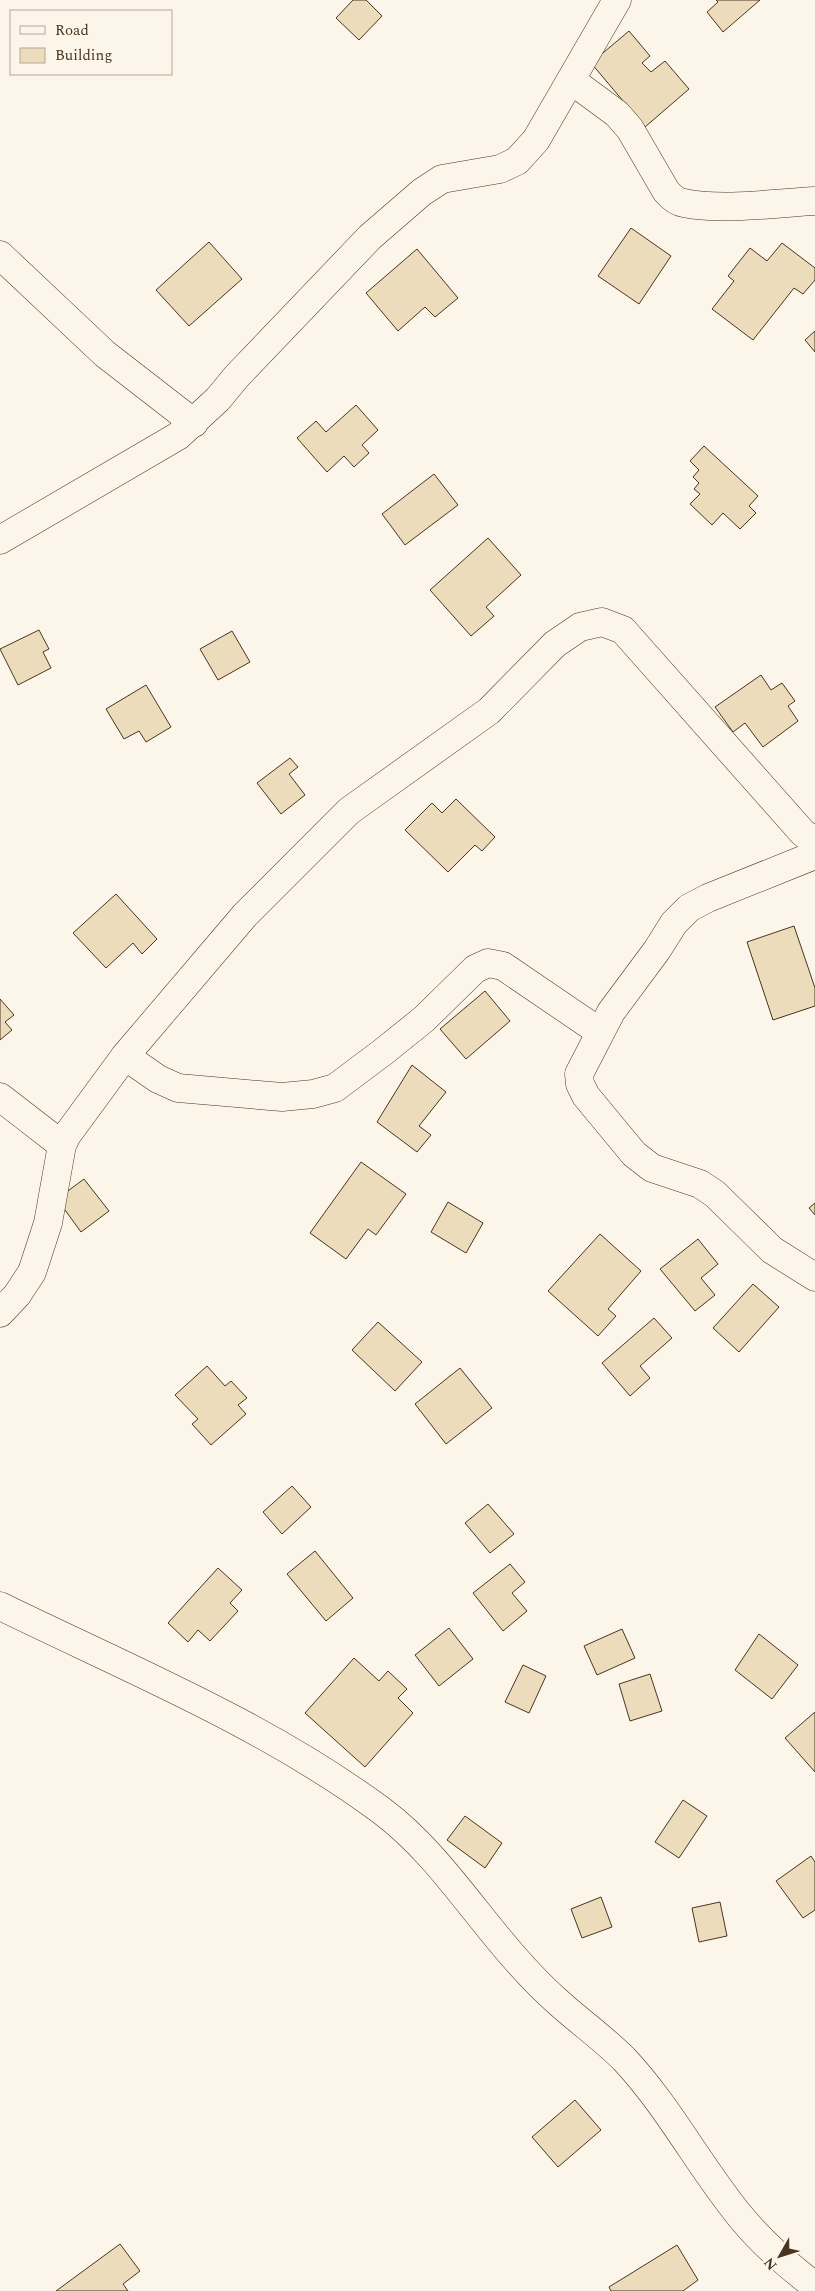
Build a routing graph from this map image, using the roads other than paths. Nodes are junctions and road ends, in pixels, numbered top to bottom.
1 (617, 0) edge
2 (571, 80) junction
3 (815, 201) edge
4 (0, 255) edge
5 (194, 422) junction
6 (0, 540) edge
7 (815, 841) edge
8 (815, 855) edge
9 (600, 1032) junction
10 (125, 1056) junction
11 (0, 1097) edge
12 (62, 1145) junction
13 (815, 1277) edge
14 (0, 1313) edge
15 (0, 1606) edge
16 (815, 2286) edge

1 - 2 street
2 - 3 street
2 - 5 street
4 - 5 street
5 - 6 street
7 - 10 street
8 - 9 street
9 - 10 street
9 - 13 street
10 - 12 street
11 - 12 street
12 - 14 street
15 - 16 street

